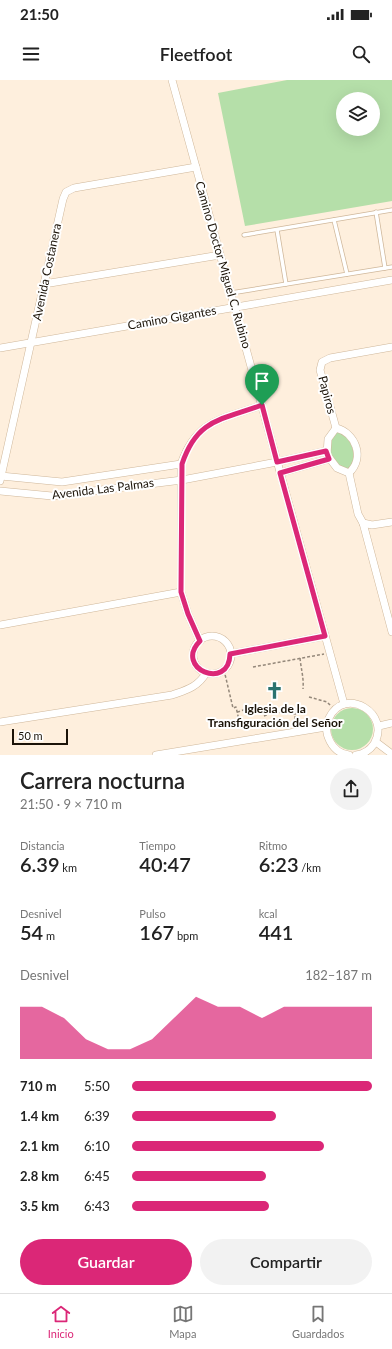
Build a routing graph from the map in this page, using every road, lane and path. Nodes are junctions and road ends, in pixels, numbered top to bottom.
1 (172, 80) edge
2 (196, 167) junction
3 (392, 210) edge
4 (376, 212) junction
5 (334, 220) junction
6 (277, 230) junction
7 (244, 235) dead end
8 (220, 255) junction
9 (392, 267) edge
10 (385, 268) junction
11 (348, 274) junction
12 (392, 280) edge
13 (44, 284) junction
14 (286, 284) junction
15 (231, 293) junction
16 (235, 307) junction
17 (31, 343) junction
18 (392, 347) edge
19 (0, 348) edge
20 (262, 405) junction
21 (336, 428) junction
22 (326, 451) junction
23 (329, 459) junction
24 (277, 462) junction
25 (182, 464) junction
26 (280, 473) junction
27 (348, 473) junction
28 (1, 479) edge
29 (182, 480) junction
30 (0, 491) edge
31 (392, 522) edge
32 (363, 523) junction
33 (181, 592) junction
34 (0, 625) edge
35 (392, 632) edge
36 (325, 636) junction
37 (200, 641) junction
38 (330, 653) junction
39 (230, 654) junction
40 (300, 658) junction
41 (253, 667) dead end
42 (224, 670) junction
43 (206, 673) junction
44 (303, 689) dead end
45 (309, 698) dead end
46 (300, 704) dead end
47 (344, 704) junction
48 (335, 710) junction
49 (237, 712) junction
50 (268, 713) junction
51 (297, 714) junction
52 (264, 716) dead end
53 (0, 722) edge
54 (392, 723) edge
55 (379, 726) junction
56 (326, 727) junction
57 (241, 729) dead end
58 (298, 732) junction
59 (376, 742) junction
60 (392, 754) edge
61 (156, 755) edge
62 (349, 755) edge
63 (356, 755) edge
64 (360, 755) edge

1 - 2 street, Camino Doctor Miguel C. Rubino
2 - 8 street, Camino Doctor Miguel C. Rubino
2 - 13 street, Avenida Costanera
3 - 4 lane
4 - 5 lane
4 - 10 lane
5 - 6 lane
5 - 11 lane
6 - 7 lane
6 - 14 lane
8 - 13 street
8 - 15 street, Camino Doctor Miguel C. Rubino
9 - 10 lane
10 - 11 lane
11 - 14 lane
12 - 16 street, Camino Gigantes
13 - 17 street, Avenida Costanera
14 - 15 lane
15 - 16 street, Camino Doctor Miguel C. Rubino
16 - 17 street, Camino Gigantes
16 - 20 street, Camino Doctor Miguel C. Rubino
17 - 19 street, Camino Gigantes
17 - 28 street, Avenida Costanera
18 - 21 street, Papiros
20 - 24 street, Camino Doctor Miguel C. Rubino
20 - 25 street
21 - 22 street, Papiros
21 - 27 street, Papiros
22 - 23 street
22 - 24 street
23 - 26 street
23 - 27 street
24 - 26 street, Camino Doctor Miguel C. Rubino
24 - 29 street, Avenida Las Palmas
25 - 28 street, Avenida Las Palmas
25 - 29 street
26 - 36 street, Camino Doctor Miguel C. Rubino
27 - 32 street
29 - 30 street, Avenida Las Palmas
29 - 33 street
31 - 32 street
32 - 35 street
33 - 34 street
33 - 37 street
36 - 38 street, Camino Doctor Miguel C. Rubino
36 - 39 street
37 - 39 street
37 - 43 street
38 - 40 path
38 - 47 street, Camino Doctor Miguel C. Rubino
39 - 42 street
40 - 41 path
40 - 44 path
42 - 43 street
42 - 49 path
43 - 53 street
45 - 48 path
46 - 51 path
47 - 48 street
47 - 55 street
48 - 56 street
49 - 50 path
49 - 57 path
50 - 51 path
50 - 52 path
51 - 58 path
54 - 55 street
55 - 59 street
56 - 58 street
56 - 62 street
58 - 61 street
59 - 60 street
59 - 64 street
63 - 64 street

